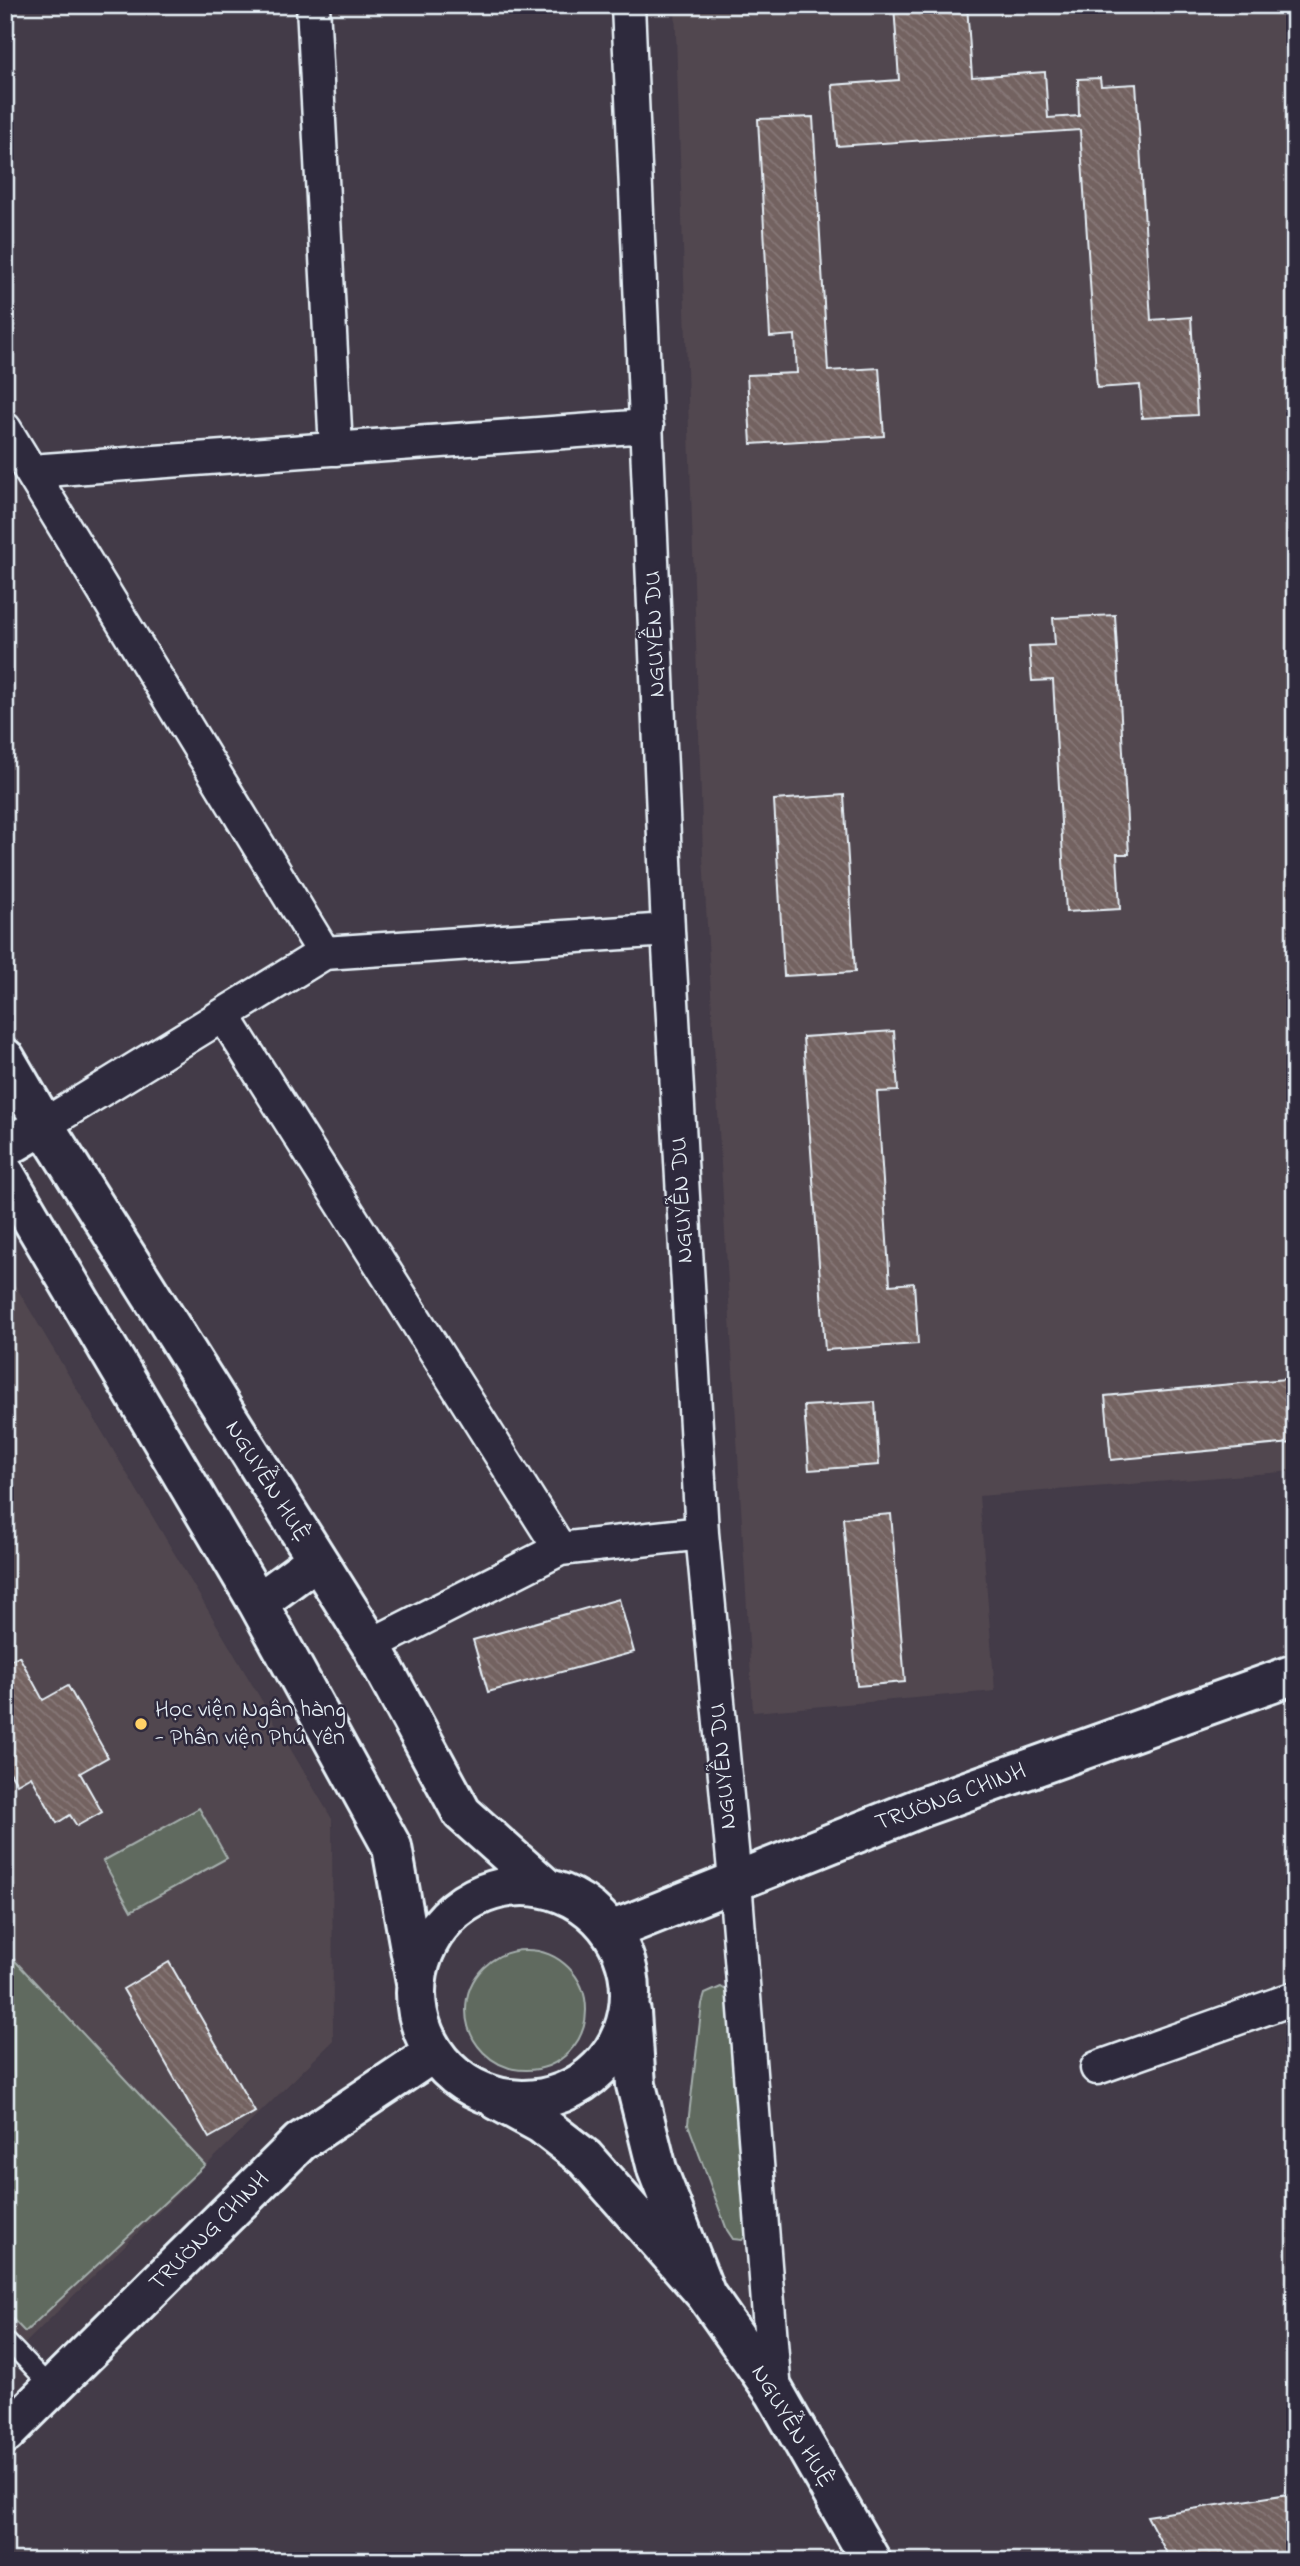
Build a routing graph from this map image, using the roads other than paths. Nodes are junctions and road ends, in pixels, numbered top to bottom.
1 (313, 5) edge
2 (628, 5) edge
3 (647, 426) junction
4 (5, 429) edge
5 (336, 449) junction
6 (31, 471) junction
7 (668, 930) junction
8 (324, 953) junction
9 (225, 1016) junction
10 (5, 1058) edge
11 (44, 1125) junction
12 (5, 1148) edge
13 (5, 1174) edge
14 (702, 1533) junction
15 (560, 1549) junction
16 (316, 1560) junction
17 (258, 1603) junction
18 (371, 1645) junction
19 (1295, 1674) edge
20 (735, 1881) junction
21 (545, 1887) junction
22 (611, 1931) junction
23 (416, 1982) junction
24 (630, 1996) junction
25 (1295, 1998) edge
26 (433, 2053) junction
27 (1097, 2068) dead end
28 (486, 2094) junction
29 (706, 2295) junction
30 (5, 2339) edge
31 (52, 2388) junction
32 (775, 2393) junction
33 (5, 2434) edge
34 (870, 2561) edge

1 - 5 street
2 - 3 street, NGUYỄN DU
3 - 5 street
3 - 7 street, NGUYỄN DU
4 - 6 street
5 - 6 street
6 - 8 street
7 - 8 street
7 - 14 street, NGUYỄN DU
8 - 9 street
9 - 11 street
9 - 15 street
10 - 11 main road, NGUYỄN HUỆ
11 - 12 main road
11 - 16 main road, NGUYỄN HUỆ
13 - 17 main road
14 - 15 street
14 - 20 street, NGUYỄN DU
15 - 18 street
16 - 17 main road
16 - 18 main road, NGUYỄN HUỆ
17 - 23 main road
18 - 21 main road, NGUYỄN HUỆ
19 - 20 main road, TRƯỜNG CHINH
20 - 22 main road, TRƯỜNG CHINH
20 - 32 street, NGUYỄN DU
21 - 22 main road
21 - 23 main road
22 - 24 main road
23 - 26 main road
24 - 28 main road
24 - 29 main road
25 - 27 street
26 - 28 main road
26 - 31 main road, TRƯỜNG CHINH
28 - 29 main road
29 - 32 main road, NGUYỄN HUỆ
30 - 31 lane
31 - 33 main road, TRƯỜNG CHINH
32 - 34 main road, NGUYỄN HUỆ

